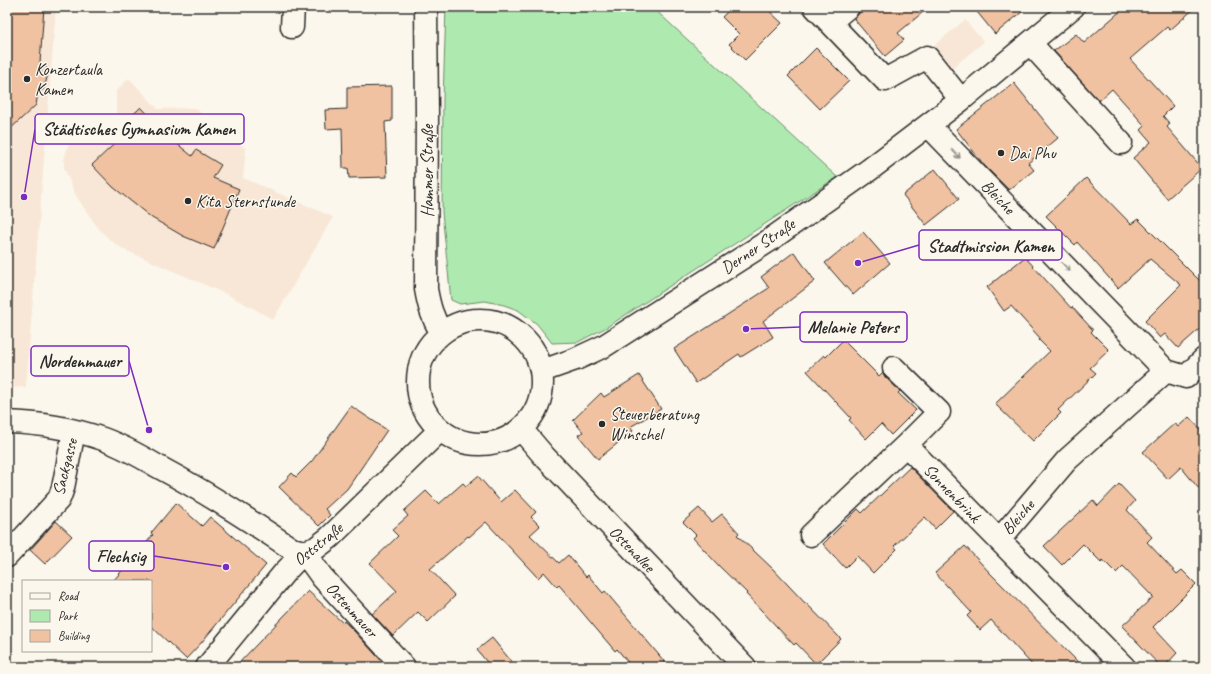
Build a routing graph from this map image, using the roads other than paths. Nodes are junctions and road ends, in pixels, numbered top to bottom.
1 (426, 7) edge
2 (815, 7) edge
3 (848, 7) edge
4 (1073, 7) edge
5 (830, 22) junction
6 (1030, 43) junction
7 (961, 100) junction
8 (929, 126) junction
9 (1121, 143) dead end
10 (441, 332) junction
11 (1204, 359) edge
12 (894, 368) dead end
13 (542, 371) junction
14 (1166, 371) junction
15 (7, 422) edge
16 (521, 429) junction
17 (440, 430) junction
18 (74, 431) junction
19 (906, 445) junction
20 (811, 535) dead end
21 (999, 540) junction
22 (304, 552) junction
23 (7, 556) edge
24 (207, 667) edge
25 (404, 667) edge
26 (745, 667) edge
27 (1124, 667) edge

1 - 10 street, Hammer Straße
2 - 5 street
3 - 5 street
4 - 6 street, Derner Straße
5 - 7 street
6 - 7 street, Derner Straße
6 - 9 street
7 - 8 street, Derner Straße
8 - 13 street, Derner Straße
8 -> 14 street, Bleiche
10 - 13 street
10 - 17 street
11 - 14 street, Bleiche
12 - 19 street
13 - 16 street
14 - 21 street, Bleiche
15 - 18 street
16 - 17 street
16 - 26 street, Ostenallee
17 - 22 street, Oststraße
18 - 22 street
18 - 23 street, Sackgasse
19 - 20 street
19 - 21 street, Sonnenbrink
21 - 27 street, Bleiche
22 - 24 street, Oststraße
22 - 25 street, Ostenmauer

